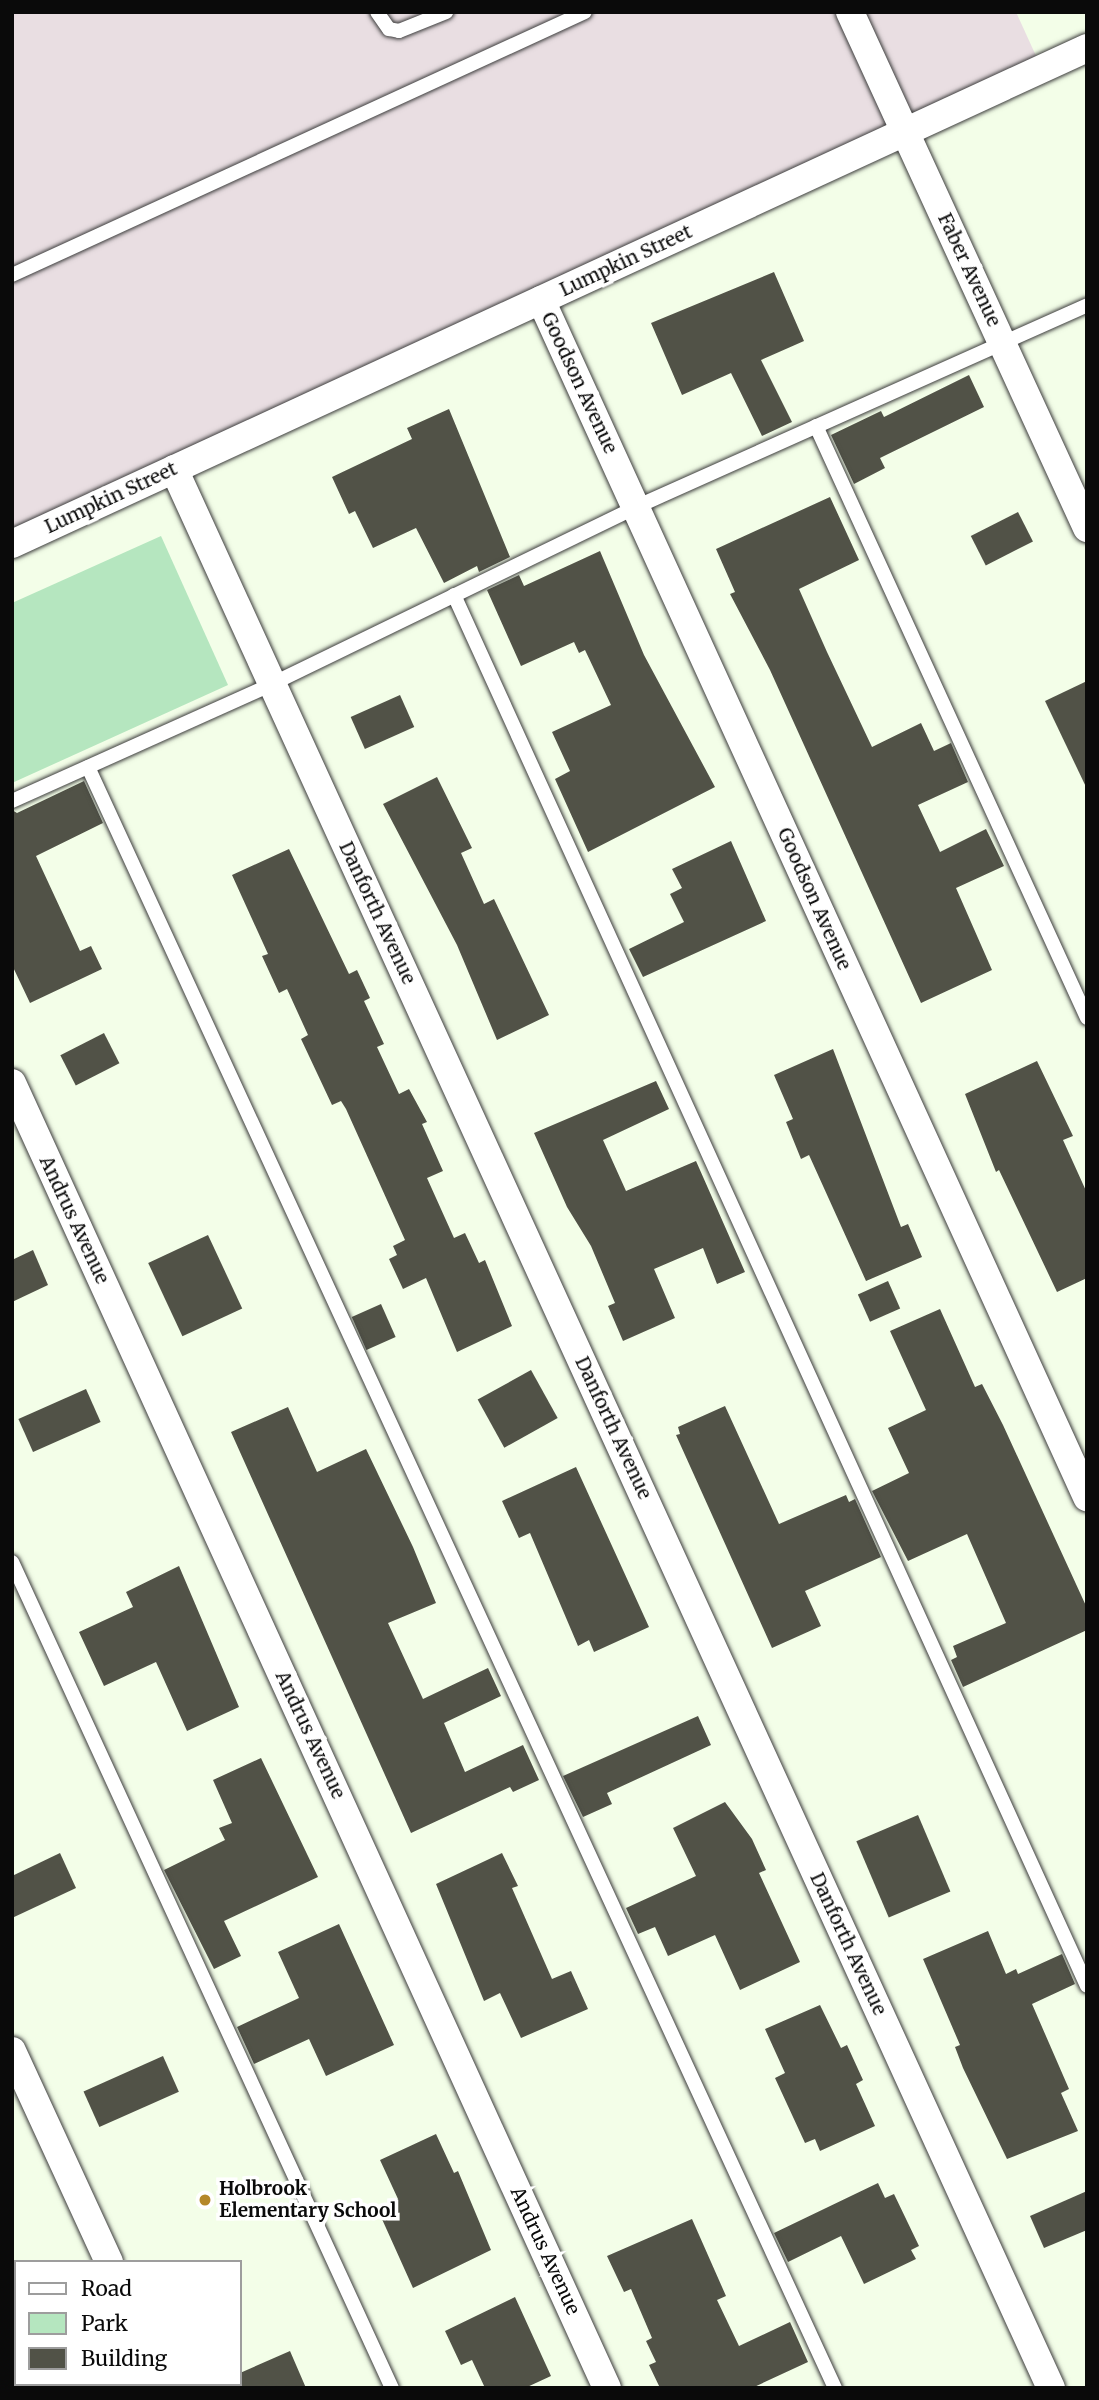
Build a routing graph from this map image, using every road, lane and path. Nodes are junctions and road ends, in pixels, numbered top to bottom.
1 (377, 12) edge
2 (446, 12) edge
3 (585, 12) edge
4 (850, 12) edge
5 (1087, 48) edge
6 (906, 132) junction
7 (12, 275) edge
8 (541, 300) junction
9 (1087, 305) edge
10 (1002, 343) junction
11 (816, 426) junction
12 (174, 469) junction
13 (636, 508) junction
14 (1087, 528) edge
15 (12, 544) edge
16 (454, 595) junction
17 (272, 684) junction
18 (88, 767) junction
19 (12, 801) edge
20 (1087, 1018) edge
21 (12, 1083) edge
22 (1087, 1497) edge
23 (12, 1562) edge
24 (1087, 1986) edge
25 (12, 2051) edge
26 (108, 2260) edge
27 (392, 2388) edge
28 (607, 2388) edge
29 (835, 2388) edge
30 (1051, 2388) edge

1 - 2 lane
3 - 7 lane
4 - 6 street, Faber Avenue
5 - 6 street, Lumpkin Street
6 - 8 street, Lumpkin Street
6 - 10 street, Faber Avenue
8 - 12 street, Lumpkin Street
8 - 13 street, Goodson Avenue
9 - 10 lane
10 - 11 lane
10 - 14 street, Faber Avenue
11 - 13 lane
11 - 20 lane
12 - 15 street, Lumpkin Street
12 - 17 street, Danforth Avenue
13 - 16 lane
13 - 22 street, Goodson Avenue
16 - 17 lane
16 - 24 lane
17 - 18 lane
17 - 30 street, Danforth Avenue
18 - 19 lane
18 - 29 lane
21 - 28 street, Andrus Avenue
23 - 27 lane
25 - 26 street

